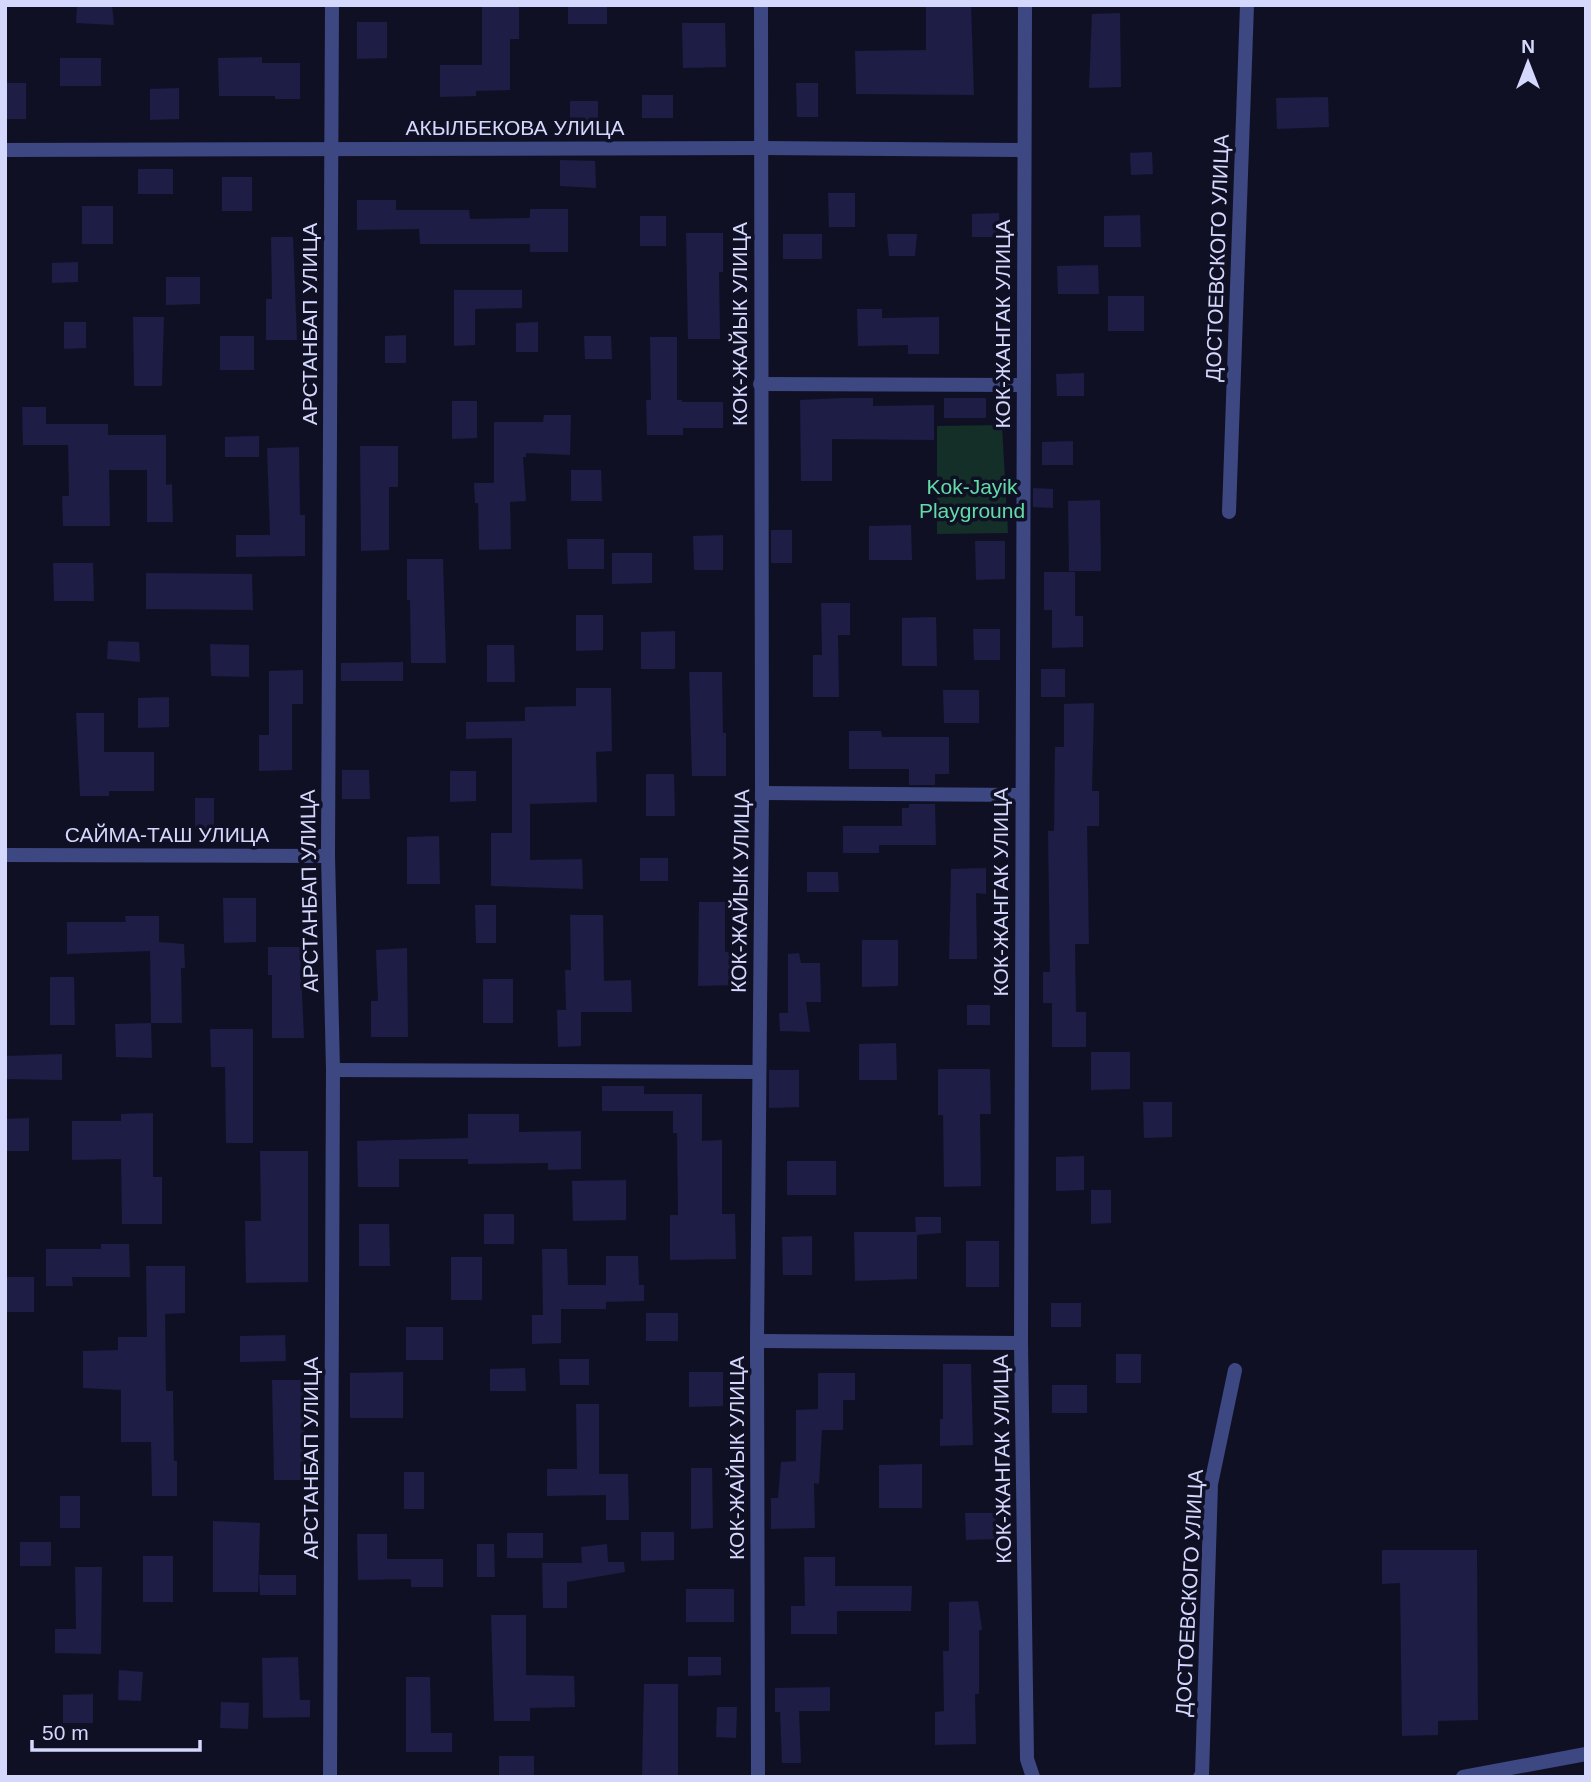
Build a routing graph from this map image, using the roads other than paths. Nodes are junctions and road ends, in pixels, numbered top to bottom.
1 (332, 5) edge
2 (761, 5) edge
3 (1025, 5) edge
4 (1247, 5) edge
5 (331, 148) junction
6 (761, 148) junction
7 (5, 150) edge
8 (1024, 150) junction
9 (760, 384) junction
10 (1023, 385) junction
11 (1229, 512) dead end
12 (762, 793) junction
13 (1021, 795) junction
14 (5, 855) edge
15 (328, 856) junction
16 (333, 1070) junction
17 (759, 1072) junction
18 (757, 1341) junction
19 (1021, 1343) junction
20 (1235, 1370) dead end
21 (1586, 1754) edge
22 (1204, 1776) edge
23 (330, 1777) edge
24 (758, 1777) edge
25 (1033, 1777) edge
26 (1464, 1777) edge

1 - 5 street, АРСТАНБАП УЛИЦА
2 - 6 street, КОК-ЖАЙЫК УЛИЦА
3 - 8 street, КОК-ЖАНГАК УЛИЦА
4 - 11 street, ДОСТОЕВСКОГО УЛИЦА
5 - 6 street, АКЫЛБЕКОВА УЛИЦА
5 - 7 street, АКЫЛБЕКОВА УЛИЦА
5 - 15 street, АРСТАНБАП УЛИЦА
6 - 8 street, АКЫЛБЕКОВА УЛИЦА
6 - 9 street, КОК-ЖАЙЫК УЛИЦА
8 - 10 street, КОК-ЖАНГАК УЛИЦА
9 - 10 street
9 - 12 street, КОК-ЖАЙЫК УЛИЦА
10 - 13 street, КОК-ЖАНГАК УЛИЦА
12 - 13 street
12 - 17 street, КОК-ЖАЙЫК УЛИЦА
13 - 19 street, КОК-ЖАНГАК УЛИЦА
14 - 15 street, САЙМА-ТАШ УЛИЦА
15 - 16 street, АРСТАНБАП УЛИЦА
16 - 17 street
16 - 23 street, АРСТАНБАП УЛИЦА
17 - 18 street, КОК-ЖАЙЫК УЛИЦА
18 - 19 street
18 - 24 street, КОК-ЖАЙЫК УЛИЦА
19 - 25 street, КОК-ЖАНГАК УЛИЦА
20 - 22 street, ДОСТОЕВСКОГО УЛИЦА
21 - 26 street

